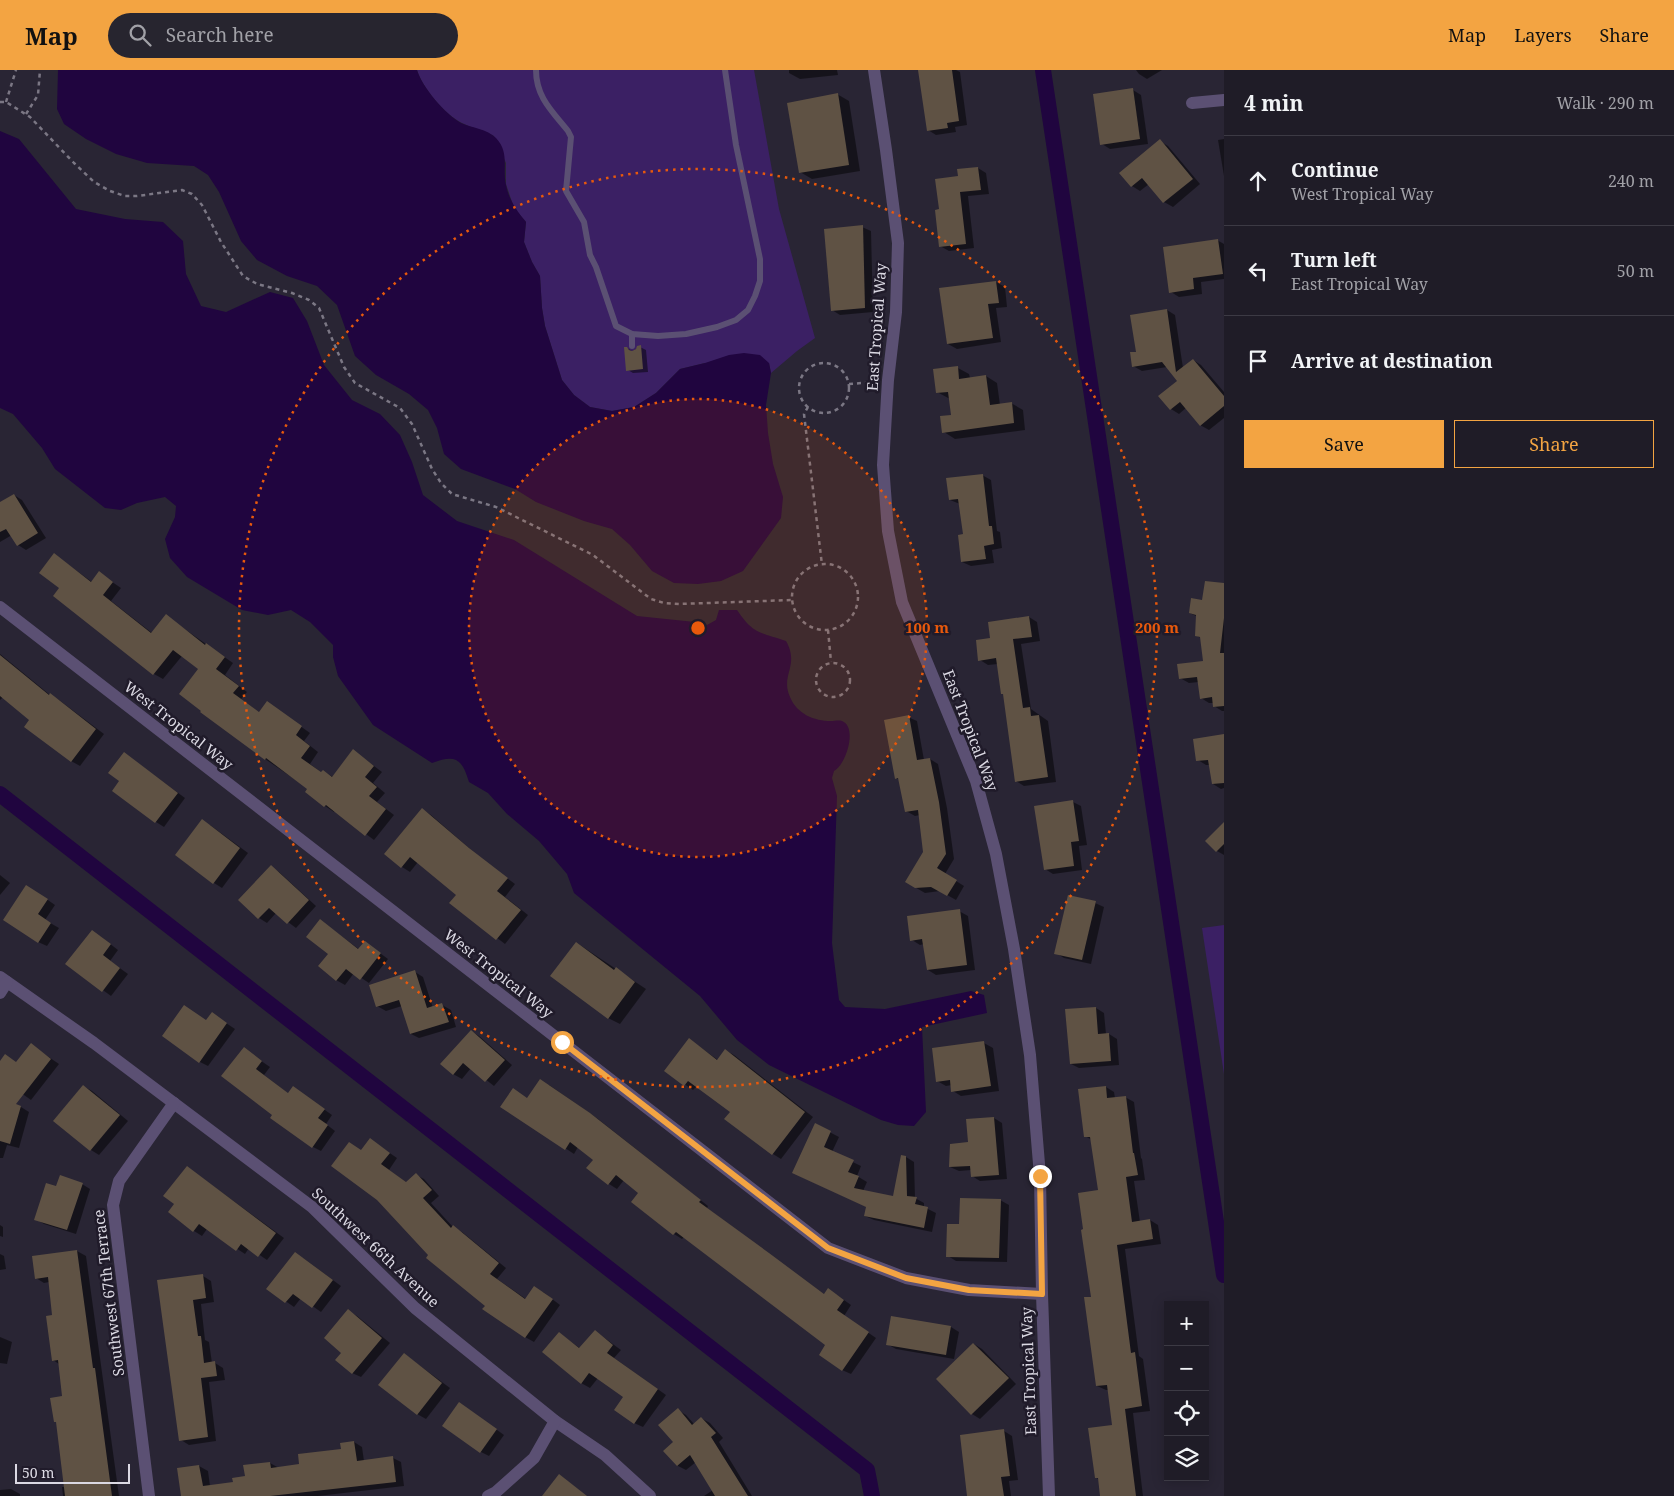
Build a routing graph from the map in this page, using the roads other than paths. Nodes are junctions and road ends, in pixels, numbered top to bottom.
1 (536, 70) edge
2 (725, 70) edge
3 (874, 70) edge
4 (1224, 100) edge
5 (1192, 104) dead end
6 (632, 334) junction
7 (632, 346) dead end
8 (0, 607) edge
9 (2, 984) edge
10 (174, 1103) junction
11 (1042, 1294) junction
12 (554, 1421) junction
13 (150, 1496) edge
14 (488, 1496) edge
15 (650, 1496) edge
16 (1049, 1496) edge

1 - 6 lane
2 - 6 lane
3 - 11 street, East Tropical Way
4 - 5 street
6 - 7 lane
8 - 11 street, West Tropical Way
9 - 10 street, Southwest 66th Avenue
10 - 12 street, Southwest 66th Avenue
10 - 13 street, Southwest 67th Terrace
11 - 16 street, East Tropical Way
12 - 14 street
12 - 15 street, Southwest 66th Avenue

